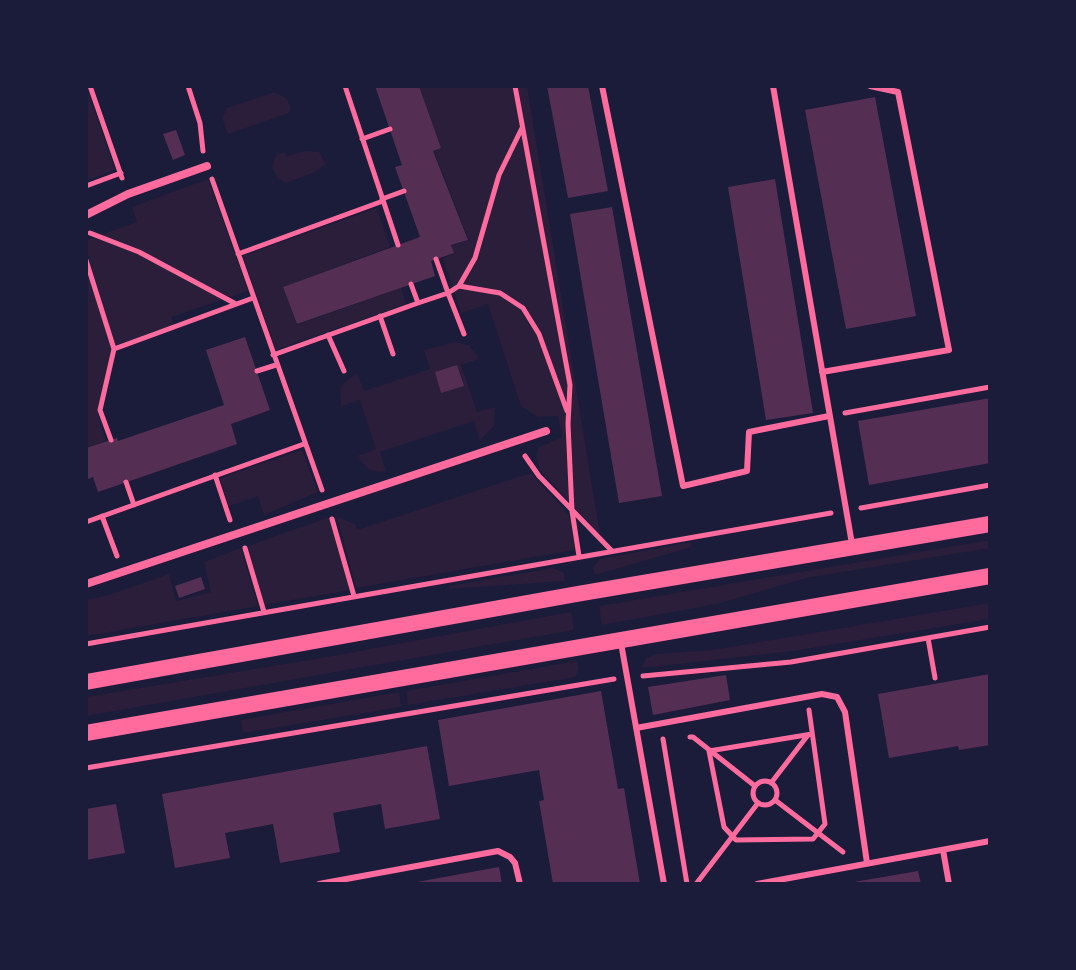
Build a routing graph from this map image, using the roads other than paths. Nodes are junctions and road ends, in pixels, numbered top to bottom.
1 (602, 86) edge
2 (773, 86) edge
3 (870, 86) edge
4 (207, 166) road end
5 (86, 215) edge
6 (822, 372) junction
7 (829, 416) junction
8 (546, 431) dead end
9 (990, 524) edge
10 (853, 547) junction
11 (990, 576) edge
12 (86, 584) edge
13 (620, 639) junction
14 (86, 682) edge
15 (636, 728) junction
16 (86, 733) edge
17 (990, 841) edge
18 (943, 850) junction
19 (863, 864) junction
20 (319, 884) edge
21 (520, 884) edge
22 (664, 884) edge
23 (757, 884) edge
24 (949, 884) edge

1 - 7 lane
2 - 6 lane
3 - 6 lane
4 - 5 street
6 - 7 lane
7 - 10 lane
8 - 12 street
9 - 10 main road
10 - 14 main road
11 - 13 main road
13 - 15 lane
13 - 16 main road
15 - 19 lane
15 - 22 lane
17 - 18 lane
18 - 19 lane
18 - 24 lane
19 - 23 lane
20 - 21 lane

